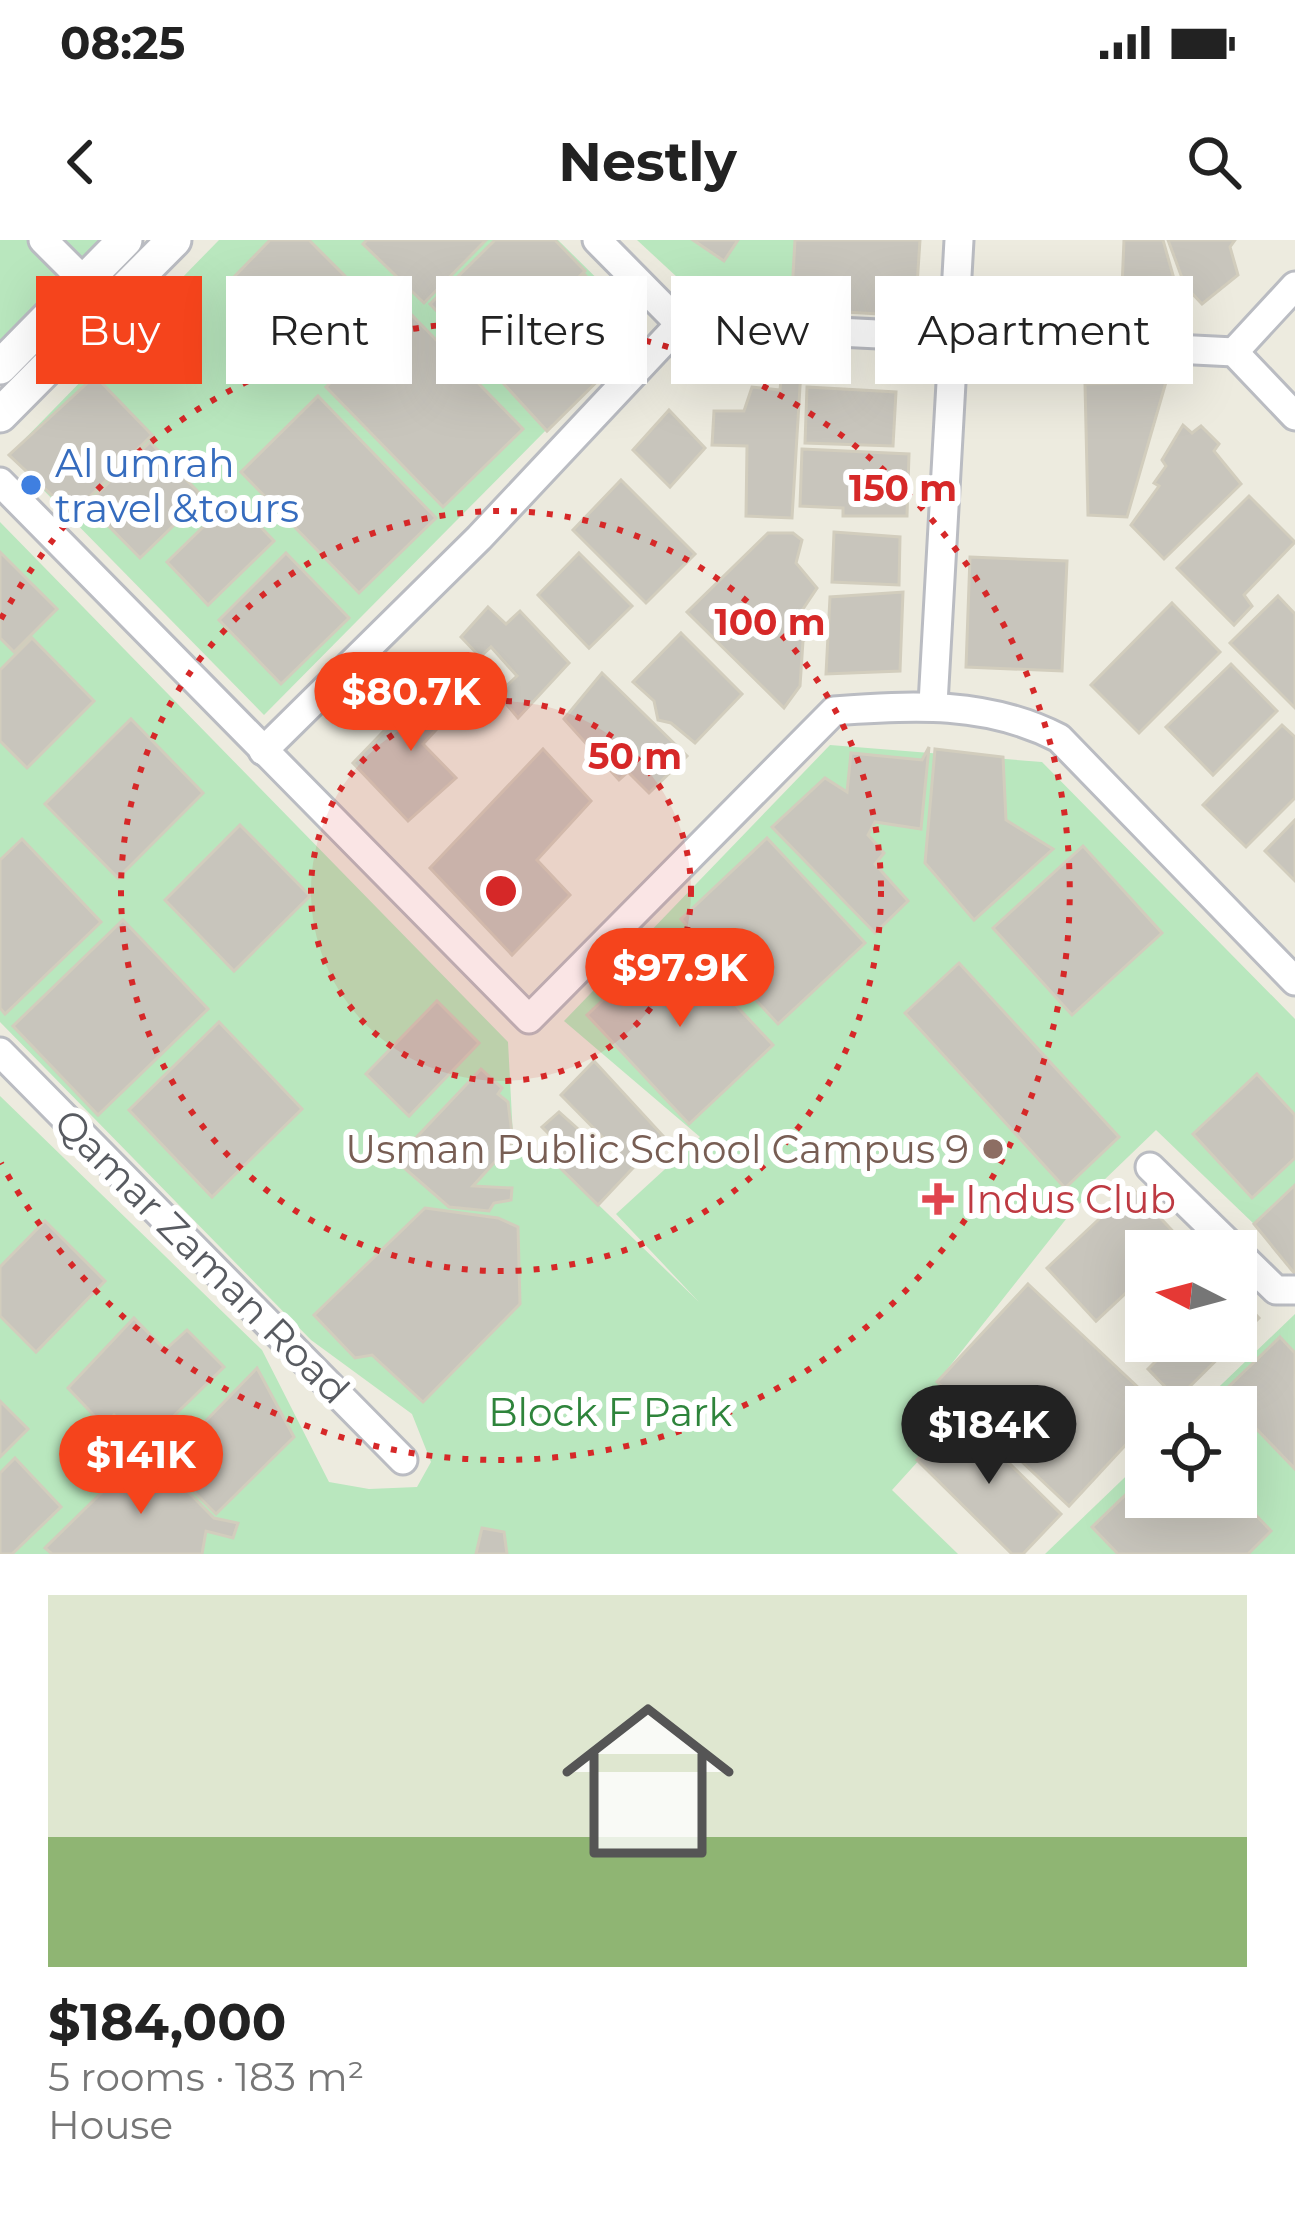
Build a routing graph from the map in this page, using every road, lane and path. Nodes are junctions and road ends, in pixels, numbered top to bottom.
1 (43, 240) edge
2 (125, 240) edge
3 (174, 240) edge
4 (597, 240) edge
5 (958, 240) edge
6 (78, 276) edge
7 (106, 276) edge
8 (122, 276) edge
9 (956, 276) edge
10 (1295, 286) edge
11 (671, 315) edge
12 (671, 334) edge
13 (36, 340) edge
14 (1193, 350) edge
15 (1234, 352) junction
16 (0, 367) edge
17 (36, 370) edge
18 (951, 384) edge
19 (0, 415) edge
20 (1295, 416) edge
21 (0, 482) edge
22 (933, 704) junction
23 (263, 751) junction
24 (1295, 981) edge
25 (0, 1052) edge
26 (1150, 1167) dead end
27 (1295, 1290) edge
28 (403, 1460) dead end

1 - 6 street
2 - 7 street
3 - 8 street
4 - 11 street
5 - 9 street
10 - 15 street
12 - 23 street
13 - 16 street
14 - 15 street
15 - 20 street
17 - 19 street
18 - 22 street
21 - 23 street
22 - 23 street
22 - 24 street
25 - 28 street, Qamar Zaman Road
26 - 27 street

